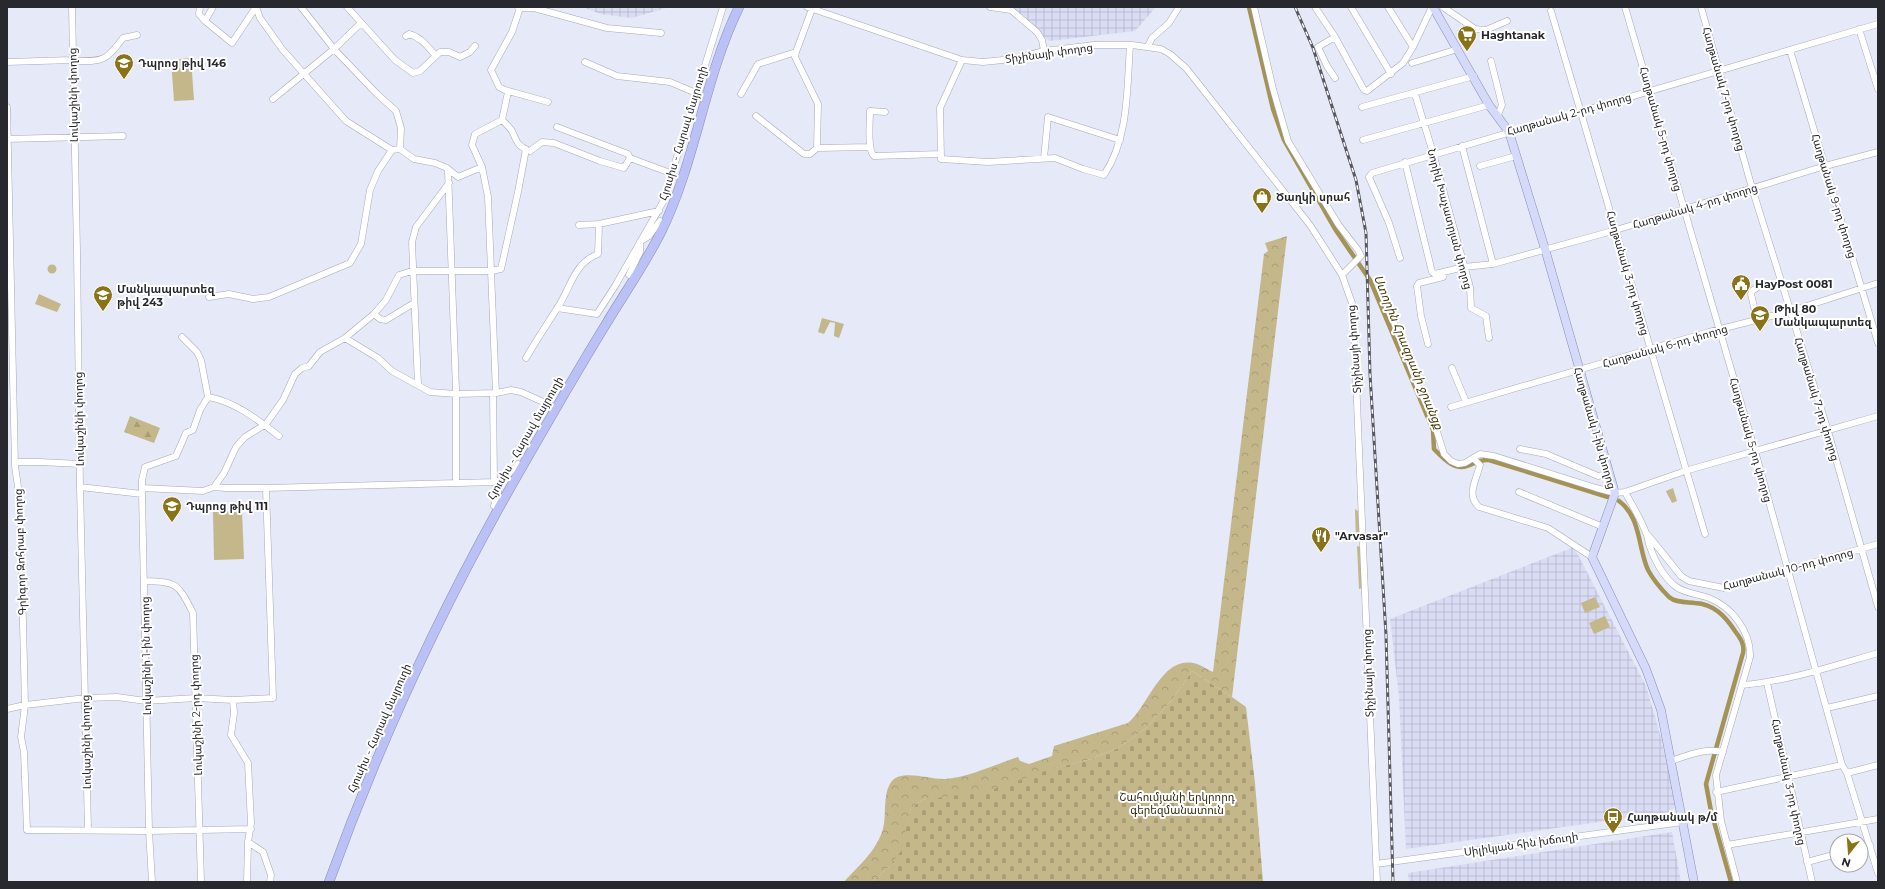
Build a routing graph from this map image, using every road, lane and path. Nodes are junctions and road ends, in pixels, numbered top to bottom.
1 (72, 7) edge
2 (200, 7) edge
3 (213, 7) edge
4 (256, 7) edge
5 (302, 7) edge
6 (347, 7) edge
7 (723, 7) edge
8 (733, 7) edge
9 (739, 7) edge
10 (990, 7) edge
11 (1179, 7) edge
12 (1254, 7) edge
13 (1315, 7) edge
14 (1352, 7) edge
15 (1388, 7) edge
16 (1432, 7) edge
17 (1442, 7) edge
18 (1625, 7) edge
19 (1701, 7) edge
20 (519, 8) edge
21 (809, 8) edge
22 (1551, 11) dead end
23 (205, 21) junction
24 (1508, 21) dead end
25 (361, 23) junction
26 (1878, 24) edge
27 (1859, 29) junction
28 (661, 33) dead end
29 (137, 34) dead end
30 (406, 36) dead end
31 (1335, 37) junction
32 (1130, 45) junction
33 (475, 46) dead end
34 (1148, 46) junction
35 (720, 47) junction
36 (1413, 47) junction
37 (334, 49) junction
38 (1458, 49) junction
39 (1790, 50) junction
40 (1044, 51) junction
41 (796, 52) junction
42 (436, 56) junction
43 (72, 60) junction
44 (962, 60) junction
45 (1491, 61) dead end
46 (7, 62) edge
47 (585, 62) dead end
48 (1412, 63) dead end
49 (1719, 71) junction
50 (304, 74) junction
51 (1391, 74) junction
52 (1474, 76) junction
53 (1335, 78) dead end
54 (1878, 90) edge
55 (1650, 91) junction
56 (508, 92) junction
57 (696, 93) junction
58 (740, 94) dead end
59 (1415, 94) junction
60 (272, 99) dead end
61 (548, 102) dead end
62 (1489, 104) junction
63 (7, 107) edge
64 (1362, 107) dead end
65 (1581, 110) junction
66 (885, 112) dead end
67 (1498, 115) junction
68 (756, 116) dead end
69 (502, 120) junction
70 (1423, 123) junction
71 (557, 127) dead end
72 (1509, 132) junction
73 (74, 136) junction
74 (123, 136) dead end
75 (7, 139) edge
76 (1120, 140) junction
77 (1363, 140) dead end
78 (1462, 146) junction
79 (870, 147) junction
80 (817, 148) junction
81 (400, 149) junction
82 (526, 149) junction
83 (392, 150) junction
84 (1878, 152) edge
85 (1433, 153) junction
86 (941, 154) junction
87 (1516, 156) junction
88 (630, 158) junction
89 (1044, 158) junction
90 (1405, 162) junction
91 (1480, 166) dead end
92 (1824, 166) junction
93 (482, 167) junction
94 (448, 171) junction
95 (673, 174) junction
96 (449, 183) junction
97 (1752, 188) junction
98 (1684, 209) junction
99 (659, 211) junction
100 (660, 221) junction
101 (599, 224) junction
102 (579, 225) dead end
103 (1616, 230) junction
104 (640, 241) junction
105 (1545, 249) junction
106 (1400, 258) dead end
107 (1493, 264) junction
108 (1465, 269) junction
109 (452, 271) junction
110 (491, 271) junction
111 (412, 272) junction
112 (1342, 275) junction
113 (629, 276) junction
114 (1878, 283) edge
115 (1758, 287) dead end
116 (1863, 288) junction
117 (1384, 296) dead end
118 (209, 297) dead end
119 (414, 304) junction
120 (557, 308) junction
121 (1791, 311) junction
122 (374, 314) junction
123 (1757, 320) junction
124 (1719, 330) junction
125 (182, 337) dead end
126 (345, 338) junction
127 (1489, 338) dead end
128 (1878, 343) edge
129 (1428, 344) dead end
130 (1650, 350) junction
131 (526, 358) dead end
132 (1452, 368) dead end
133 (1578, 370) junction
134 (418, 385) junction
135 (495, 393) junction
136 (456, 394) junction
137 (208, 396) junction
138 (1466, 402) junction
139 (552, 406) junction
140 (1451, 407) dead end
141 (1878, 416) edge
142 (265, 425) junction
143 (1828, 432) junction
144 (279, 436) dead end
145 (1520, 449) dead end
146 (1755, 451) junction
147 (1475, 460) junction
148 (15, 464) junction
149 (80, 464) junction
150 (518, 464) junction
151 (7, 467) edge
152 (1685, 471) junction
153 (1608, 474) junction
154 (456, 482) junction
155 (495, 482) junction
156 (80, 487) junction
157 (214, 487) junction
158 (266, 488) junction
159 (142, 491) junction
160 (1519, 492) dead end
161 (1625, 492) junction
162 (1615, 493) junction
163 (494, 506) junction
164 (1603, 527) junction
165 (1647, 534) junction
166 (1705, 534) dead end
167 (1878, 544) edge
168 (1862, 549) junction
169 (1592, 557) junction
170 (1788, 570) junction
171 (144, 581) junction
172 (1878, 607) edge
173 (1878, 653) edge
174 (1817, 671) junction
175 (1767, 683) junction
176 (1742, 684) junction
177 (1878, 696) edge
178 (86, 698) junction
179 (196, 698) junction
180 (233, 700) junction
181 (146, 701) junction
182 (25, 705) junction
183 (1827, 708) junction
184 (7, 709) edge
185 (1723, 752) junction
186 (1671, 761) junction
187 (1842, 765) junction
188 (1878, 765) edge
189 (1847, 773) junction
190 (1789, 777) junction
191 (1716, 792) junction
192 (1878, 818) edge
193 (1683, 822) junction
194 (1863, 822) junction
195 (199, 829) junction
196 (251, 829) junction
197 (88, 830) junction
198 (149, 831) junction
199 (1801, 832) junction
200 (248, 842) junction
201 (1727, 845) junction
202 (1870, 845) joint
203 (1829, 856) edge
204 (1807, 862) junction
205 (1376, 864) junction
206 (1878, 873) edge
207 (152, 882) edge
208 (201, 882) edge
209 (247, 882) edge
210 (270, 882) edge
211 (324, 882) edge
212 (329, 882) edge
213 (1377, 882) edge
214 (1694, 882) edge
215 (1737, 882) edge
216 (1812, 882) edge

1 - 43 street, Լուկաշինի փողոց
2 - 23 street
3 - 23 street
4 - 23 street
4 - 50 street
5 - 37 street
6 - 25 street
7 - 57 street
8 - 35 highway, Հյուսիս - Հարավ մայրուղի
9 - 35 highway, Հյուսիս - Հարավ մայրուղի
10 - 40 street
11 - 34 street
12 - 112 street
13 - 31 street
14 - 51 street
15 - 36 street
16 - 36 street
16 - 38 main road, Հաղթանակ 1-ին փողոց
17 - 24 street
18 - 55 street, Հաղթանակ 5-րդ փողոց
19 - 49 street, Հաղթանակ 7-րդ փողոց
20 - 28 street
20 - 56 street
21 - 41 street
21 - 44 street, Տիչինայի փողոց
22 - 65 street, Հաղթանակ 3-րդ փողոց
25 - 37 street
25 - 42 street
26 - 27 street, Հաղթանակ 2-րդ փողոց
27 - 39 street, Հաղթանակ 2-րդ փողոց
27 - 54 street
29 - 43 street
30 - 42 street
31 - 51 street
31 - 53 street
32 - 34 street, Տիչինայի փողոց
32 - 40 street, Տիչինայի փողոց
32 - 76 street
33 - 42 street
34 - 112 street, Տիչինայի փողոց
35 - 100 highway, Հյուսիս - Հարավ մայրուղի
35 - 212 highway, Հյուսիս - Հարավ մայրուղի
36 - 51 street
37 - 50 street
37 - 81 street
38 - 48 street
38 - 52 main road, Հաղթանակ 1-ին փողոց
39 - 49 street, Հաղթանակ 2-րդ փողոց
39 - 92 street, Հաղթանակ 9-րդ փողոց
40 - 44 street, Տիչինայի փողոց
41 - 58 street
41 - 80 street
43 - 46 street
43 - 73 street, Լուկաշինի փողոց
44 - 86 street
45 - 67 street
47 - 57 street
49 - 55 street, Հաղթանակ 2-րդ փողոց
49 - 97 street, Հաղթանակ 7-րդ փողոց
50 - 60 street
50 - 83 street
52 - 59 street
52 - 62 main road, Հաղթանակ 1-ին փողոց
55 - 65 street, Հաղթանակ 2-րդ փողոց
55 - 98 street, Հաղթանակ 5-րդ փողոց
56 - 61 street
56 - 69 street
57 - 95 street
59 - 64 street
59 - 70 street, Նորիկ Խաչատրյան փողոց
62 - 67 main road, Հաղթանակ 1-ին փողոց
62 - 70 street
63 - 75 street, Գրիգոր Զոհրաբ փողոց
65 - 72 street, Հաղթանակ 2-րդ փողոց
65 - 103 street, Հաղթանակ 3-րդ փողոց
66 - 79 street
67 - 72 main road, Հաղթանակ 1-ին փողոց
68 - 80 street
69 - 82 street
69 - 93 street
70 - 77 street
70 - 85 street, Նորիկ Խաչատրյան փողոց
71 - 88 street
72 - 78 street, Հաղթանակ 2-րդ փողոց
72 - 87 main road, Հաղթանակ 1-ին փողոց
73 - 74 street
73 - 75 street
73 - 149 street, Լուկաշինի փողոց
75 - 148 street, Գրիգոր Զոհրաբ փողոց
76 - 89 street
76 - 89 street
78 - 85 street, Հաղթանակ 2-րդ փողոց
78 - 107 street
79 - 80 street
79 - 86 street
81 - 83 street
81 - 94 street
82 - 88 street
82 - 110 street
83 - 118 street
84 - 92 street, Հաղթանակ 4-րդ փողոց
85 - 90 street, Հաղթանակ 2-րդ փողոց
85 - 108 street, Նորիկ Խաչատրյան փողոց
86 - 89 street
87 - 91 street
87 - 105 main road, Հաղթանակ 1-ին փողոց
88 - 95 street
90 - 106 street, Հաղթանակ 2-րդ փողոց
90 - 108 street
92 - 97 street, Հաղթանակ 4-րդ փողոց
92 - 116 street, Հաղթանակ 9-րդ փողոց
93 - 94 street
93 - 110 street
94 - 96 street
95 - 99 street
96 - 109 street
96 - 111 street
97 - 98 street, Հաղթանակ 4-րդ փողոց
97 - 121 street, Հաղթանակ 7-րդ փողոց
98 - 103 street, Հաղթանակ 4-րդ փողոց
98 - 124 street, Հաղթանակ 5-րդ փողոց
99 - 101 street
99 - 104 street
100 - 104 street
100 - 113 highway, Հյուսիս - Հարավ մայրուղի
101 - 102 street
101 - 120 street
103 - 105 street, Հաղթանակ 4-րդ փողոց
103 - 130 street, Հաղթանակ 3-րդ փողոց
104 - 113 street
104 - 120 street
105 - 107 street, Հաղթանակ 4-րդ փողոց
105 - 133 main road, Հաղթանակ 1-ին փողոց
107 - 108 street, Հաղթանակ 4-րդ փողոց
108 - 127 street, Նորիկ Խաչատրյան փողոց
108 - 129 street
109 - 110 street
109 - 111 street
109 - 136 street
110 - 135 street
111 - 119 street
111 - 122 street
112 - 205 street, Տիչինայի փողոց
113 - 139 highway, Հյուսիս - Հարավ մայրուղի
114 - 116 street, Հաղթանակ 6-րդ փողոց
115 - 123 street
116 - 121 street, Հաղթանակ 6-րդ փողոց
116 - 128 street, Հաղթանակ 9-րդ փողոց
117 - 147 street
119 - 122 street
119 - 134 street
120 - 131 street
121 - 123 street, Հաղթանակ 6-րդ փողոց
121 - 143 street, Հաղթանակ 7-րդ փողոց
122 - 126 street
123 - 124 street, Հաղթանակ 6-րդ փողոց
124 - 130 street, Հաղթանակ 6-րդ փողոց
124 - 146 street, Հաղթանակ 5-րդ փողոց
125 - 137 street
126 - 134 street
126 - 142 street
130 - 133 street, Հաղթանակ 6-րդ փողոց
130 - 152 street, Հաղթանակ 3-րդ փողոց
132 - 138 street
133 - 138 street, Հաղթանակ 6-րդ փողոց
133 - 153 main road, Հաղթանակ 1-ին փողոց
134 - 136 street
135 - 136 street
135 - 139 street
135 - 155 street
136 - 154 street
137 - 142 street
137 - 159 street, Լուկաշինի 1-ին փողոց
138 - 140 street, Հաղթանակ 6-րդ փողոց
139 - 150 highway, Հյուսիս - Հարավ մայրուղի
141 - 143 street
142 - 144 street
142 - 157 street
143 - 146 street
143 - 168 street, Հաղթանակ 7-րդ փողոց
145 - 153 street
146 - 152 street
146 - 170 street, Հաղթանակ 5-րդ փողոց
147 - 162 street
147 - 169 street
148 - 149 street
148 - 151 street
148 - 182 street, Գրիգոր Զոհրաբ փողոց
149 - 156 street, Լուկաշինի փողոց
150 - 155 street
150 - 163 highway, Հյուսիս - Հարավ մայրուղի
152 - 161 street
152 - 166 street, Հաղթանակ 3-րդ փողոց
153 - 162 main road, Հաղթանակ 1-ին փողոց
154 - 155 street
154 - 158 street
155 - 163 street
156 - 159 street
156 - 178 street, Լուկաշինի փողոց
157 - 158 street
157 - 159 street
158 - 180 street
159 - 171 street, Լուկաշինի 1-ին փողոց
160 - 164 street
161 - 162 street
161 - 165 street
162 - 164 main road, Հաղթանակ 1-ին փողոց
163 - 211 highway, Հյուսիս - Հարավ մայրուղի
164 - 169 main road, Հաղթանակ 1-ին փողոց
165 - 170 street, Հաղթանակ 10-րդ փողոց
165 - 176 street
167 - 168 street, Հաղթանակ 10-րդ փողոց
168 - 170 street, Հաղթանակ 10-րդ փողոց
168 - 172 street, Հաղթանակ 7-րդ փողոց
169 - 186 main road
170 - 174 street, Հաղթանակ 5-րդ փողոց
171 - 179 street, Լուկաշինի 2-րդ փողոց
171 - 181 street, Լուկաշինի 1-ին փողոց
173 - 174 street
174 - 175 street
174 - 183 street, Հաղթանակ 5-րդ փողոց
175 - 176 street
175 - 190 street, Հաղթանակ 3-րդ փողոց
176 - 185 street
177 - 183 street
178 - 181 street
178 - 182 street
178 - 197 street, Լուկաշինի փողոց
179 - 180 street
179 - 181 street
179 - 195 street, Լուկաշինի 2-րդ փողոց
180 - 196 street
181 - 198 street, Լուկաշինի 1-ին փողոց
182 - 184 street
182 - 197 street, Գրիգոր Զոհրաբ փողոց
183 - 187 street, Հաղթանակ 5-րդ փողոց
185 - 186 street
185 - 191 street
186 - 193 main road
187 - 189 street, Հաղթանակ 5-րդ փողոց
187 - 190 street
188 - 189 street
189 - 194 street, Հաղթանակ 5-րդ փողոց
190 - 191 street
190 - 199 street, Հաղթանակ 3-րդ փողոց
191 - 201 street
192 - 194 street
193 - 205 street, Սիլիկյան հին խճուղի
193 - 214 main road
194 - 199 street
194 - 202 street, Հաղթանակ 5-րդ փողոց
195 - 196 street
195 - 198 street
195 - 208 street, Լուկաշինի 2-րդ փողոց
196 - 200 street
197 - 198 street
198 - 207 street, Լուկաշինի 1-ին փողոց
199 - 201 street
199 - 204 street, Հաղթանակ 3-րդ փողոց
200 - 209 street
200 - 210 street
201 - 215 street
202 - 206 street, Հաղթանակ 5-րդ փողոց
203 - 204 street
204 - 216 street, Հաղթանակ 3-րդ փողոց
205 - 213 street

